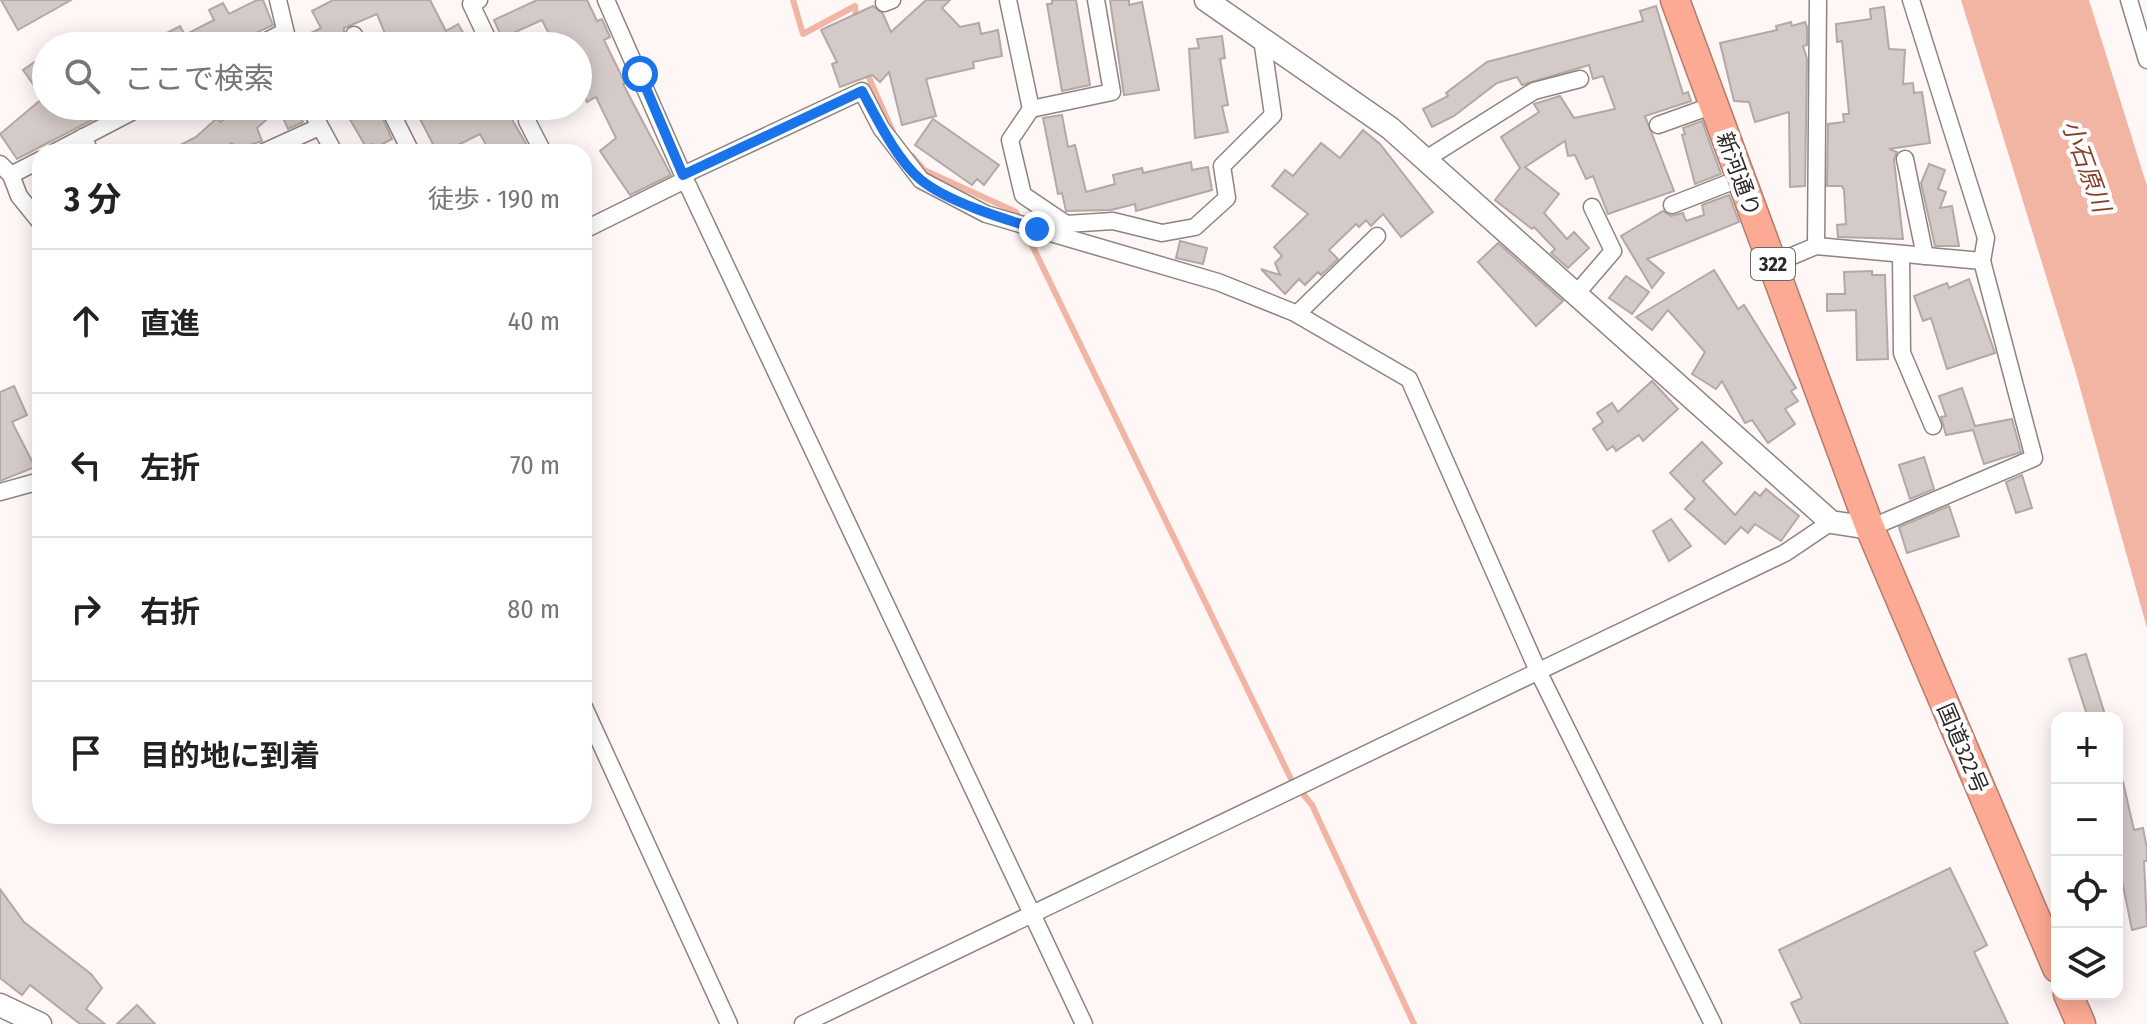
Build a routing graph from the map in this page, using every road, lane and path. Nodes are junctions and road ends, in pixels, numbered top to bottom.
1 (278, 0) edge
2 (479, 0) edge
3 (606, 0) edge
4 (1008, 0) edge
5 (1096, 0) edge
6 (1206, 0) edge
7 (1675, 0) edge
8 (1818, 0) edge
9 (1911, 0) edge
10 (2129, 0) edge
11 (285, 32) edge
12 (484, 32) edge
13 (1262, 39) junction
14 (2147, 60) edge
15 (1580, 79) dead end
16 (1714, 105) junction
17 (1031, 109) junction
18 (123, 120) edge
19 (317, 120) edge
20 (395, 120) edge
21 (527, 121) dead end
22 (1658, 125) dead end
23 (319, 127) junction
24 (87, 144) edge
25 (282, 144) edge
26 (329, 144) edge
27 (407, 144) edge
28 (539, 144) edge
29 (1426, 159) junction
30 (1905, 159) dead end
31 (32, 162) edge
32 (4, 171) edge
33 (684, 177) junction
34 (1741, 178) junction
35 (1672, 205) dead end
36 (1592, 207) dead end
37 (32, 212) edge
38 (592, 226) edge
39 (1377, 236) dead end
40 (1816, 246) junction
41 (1901, 254) junction
42 (1925, 256) junction
43 (1982, 261) junction
44 (1773, 264) junction
45 (1576, 294) junction
46 (1297, 314) junction
47 (1933, 426) dead end
48 (32, 483) edge
49 (0, 492) edge
50 (1831, 522) junction
51 (1870, 528) junction
52 (1538, 671) junction
53 (592, 724) edge
54 (1030, 913) junction
55 (2051, 954) edge
56 (2071, 1000) edge
57 (0, 1005) edge
58 (40, 1024) edge
59 (729, 1024) edge
60 (803, 1024) edge
61 (1084, 1024) edge
62 (1713, 1024) edge
63 (2081, 1024) edge

1 - 11 street
2 - 12 street
3 - 33 street
4 - 17 street
5 - 17 street
6 - 13 street
7 - 16 highway, 新河通り / 322
8 - 40 street
9 - 43 street
10 - 14 street
13 - 17 street
13 - 29 street
15 - 29 street
16 - 22 street
16 - 34 highway, 新河通り / 322
18 - 24 street
19 - 23 street
20 - 27 street
21 - 28 street
23 - 25 street
23 - 26 street
29 - 45 street
30 - 42 street
31 - 32 street
32 - 37 street
33 - 38 street
33 - 46 street
33 - 54 street
34 - 35 street
34 - 44 highway, 新河通り / 322
36 - 45 street
39 - 46 street
40 - 41 street
40 - 44 street
41 - 42 street
41 - 47 street
42 - 43 street
43 - 51 street
44 - 51 highway, 新河通り / 322
45 - 50 street
46 - 52 street
48 - 49 street
50 - 51 street
50 - 52 street
51 - 55 highway, 国道322号 / 322
52 - 54 street
52 - 62 street
53 - 59 street
54 - 60 street
54 - 61 street
56 - 63 highway
57 - 58 street

